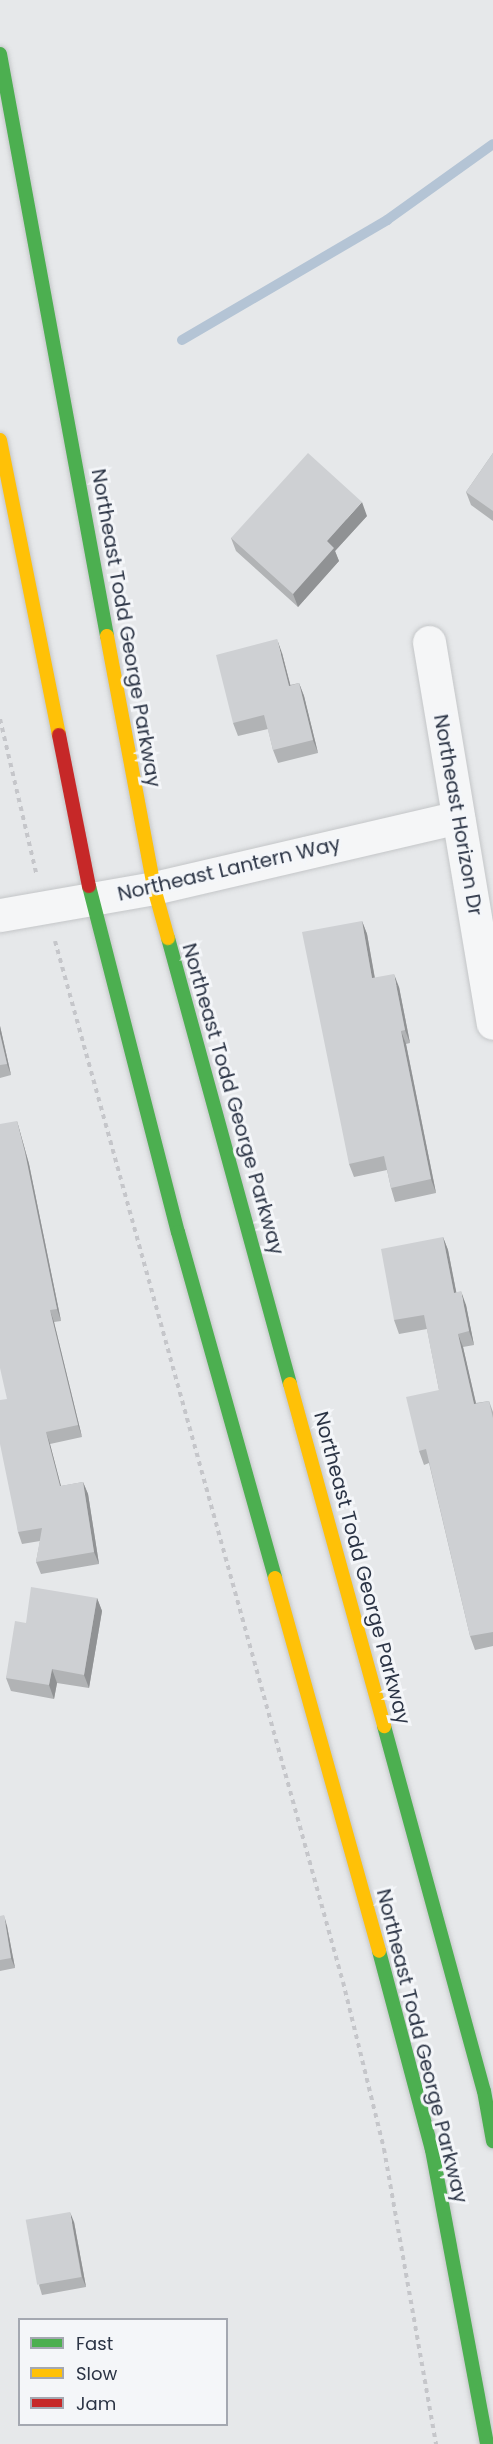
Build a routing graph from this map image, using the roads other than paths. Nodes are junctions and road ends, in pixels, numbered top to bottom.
1 (0, 54) edge
2 (0, 440) edge
3 (429, 642) dead end
4 (458, 817) junction
5 (154, 888) junction
6 (92, 899) junction
7 (0, 915) edge
8 (493, 1023) edge
9 (493, 2141) edge
10 (487, 2444) edge

1 - 5 main road, Northeast Todd George Parkway
2 - 6 main road, Northeast Todd George Parkway
3 - 4 street, Northeast Horizon Dr
4 - 5 street, Northeast Lantern Way
4 - 8 street, Northeast Horizon Dr
5 - 6 street, Northeast Lantern Way
5 - 9 main road, Northeast Todd George Parkway
6 - 7 street, Northeast Lantern Way
6 - 10 main road, Northeast Todd George Parkway

